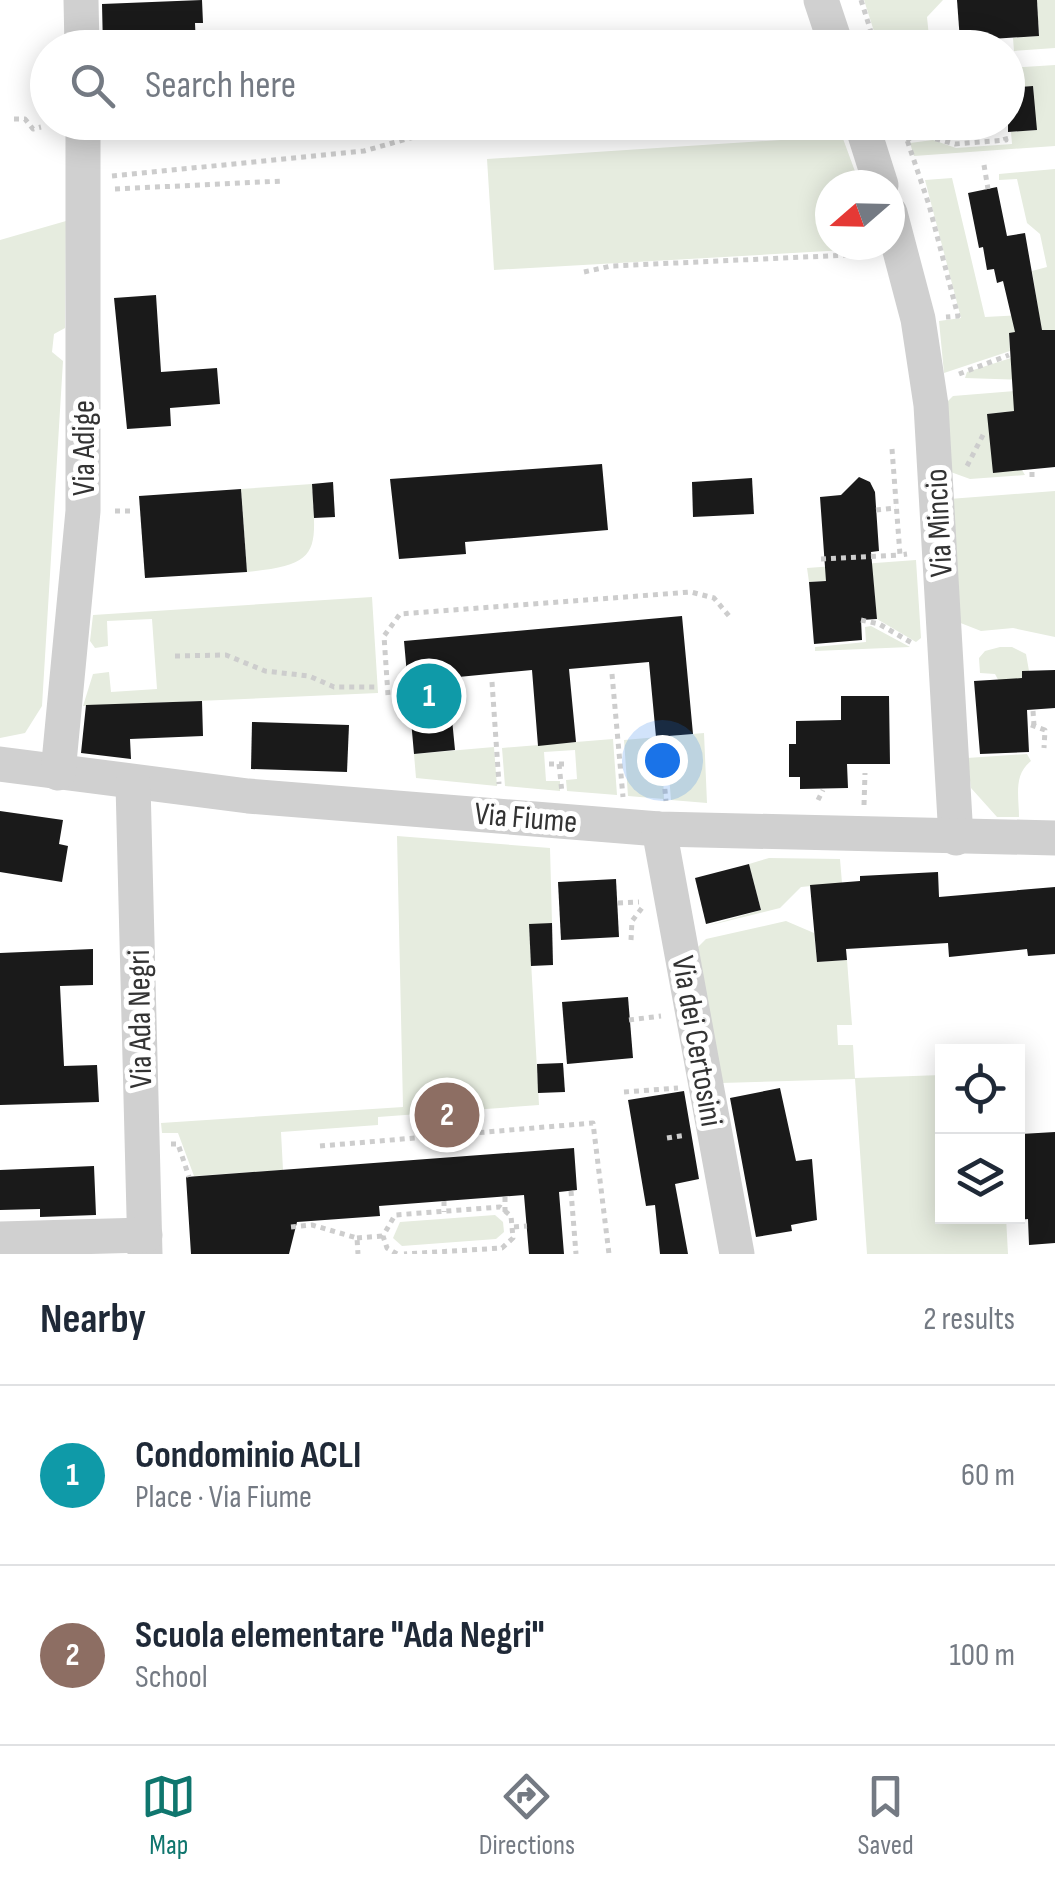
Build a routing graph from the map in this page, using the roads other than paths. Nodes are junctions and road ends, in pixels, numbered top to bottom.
1 (82, 0) edge
2 (821, 0) edge
3 (82, 30) edge
4 (831, 30) edge
5 (82, 140) edge
6 (867, 140) edge
7 (876, 170) edge
8 (905, 260) edge
9 (0, 764) edge
10 (58, 773) junction
11 (133, 784) junction
12 (663, 816) junction
13 (956, 838) junction
14 (1055, 838) edge
15 (0, 1239) edge
16 (145, 1244) edge
17 (737, 1254) edge

1 - 3 street
2 - 4 street
5 - 10 street, Via Adige
6 - 7 street
8 - 13 street, Via Mincio
9 - 10 street, Via Fiume
10 - 11 street, Via Fiume
11 - 12 street, Via Fiume
11 - 16 street, Via Ada Negri
12 - 13 street, Via Fiume
12 - 17 street, Via dei Certosini
13 - 14 street, Via Fiume
15 - 16 street

